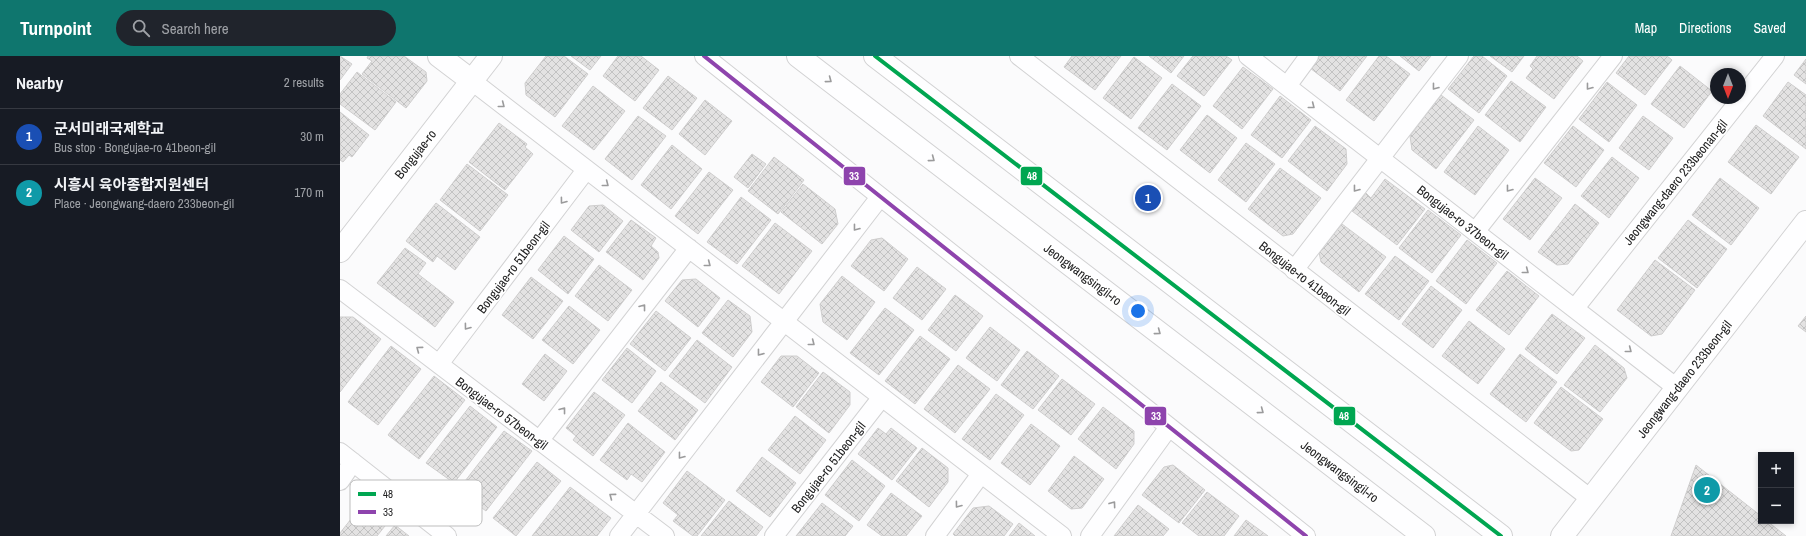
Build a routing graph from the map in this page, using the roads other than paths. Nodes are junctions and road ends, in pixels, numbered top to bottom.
1 (439, 56) edge
2 (491, 56) edge
3 (704, 56) edge
4 (798, 56) edge
5 (875, 56) edge
6 (1019, 56) edge
7 (1248, 56) edge
8 (1309, 56) edge
9 (1458, 56) edge
10 (1613, 56) edge
11 (1776, 56) edge
12 (472, 81) junction
13 (1287, 86) junction
14 (1380, 158) junction
15 (586, 170) junction
16 (880, 197) junction
17 (1806, 222) edge
18 (1475, 232) junction
19 (689, 248) junction
20 (340, 251) edge
21 (1294, 270) junction
22 (340, 289) edge
23 (1574, 308) junction
24 (784, 322) junction
25 (439, 364) junction
26 (1677, 388) junction
27 (882, 398) junction
28 (1169, 427) junction
29 (539, 441) junction
30 (347, 457) edge
31 (981, 474) junction
32 (376, 480) edge
33 (340, 481) edge
34 (1591, 499) junction
35 (636, 515) junction
36 (434, 526) edge
37 (447, 536) edge
38 (618, 536) edge
39 (665, 536) edge
40 (774, 536) edge
41 (935, 536) edge
42 (1062, 536) edge
43 (1090, 536) edge
44 (1306, 536) edge
45 (1424, 536) edge
46 (1501, 536) edge
47 (1562, 536) edge

1 - 12 street
2 - 12 street, Bongujae-ro
3 - 16 street
4 -> 45 street, Jeongwangsingil-ro
5 - 46 street
6 - 21 street, Bongujae-ro 41beon-gil
7 - 13 street, Bongujae-ro 37beon-gil
8 - 13 street
9 -> 14 street
10 -> 18 street
11 - 23 street, Jeongwang-daero 233beonan-gil
12 -> 15 street
12 - 20 street, Bongujae-ro
13 -> 14 street, Bongujae-ro 37beon-gil
14 - 18 street, Bongujae-ro 37beon-gil
14 -> 21 street
15 -> 19 street
15 -> 25 street, Bongujae-ro 51beon-gil
16 -> 24 street
16 - 28 street
17 - 26 street, Jeongwang-daero 233beon-gil
18 -> 23 street, Bongujae-ro 37beon-gil
19 -> 24 street
29 -> 19 street
21 - 34 street, Bongujae-ro 41beon-gil
25 -> 22 street, Bongujae-ro 57beon-gil
23 -> 26 street, Bongujae-ro 37beon-gil
24 -> 27 street
24 -> 35 street
25 - 29 street, Bongujae-ro 57beon-gil
26 - 34 street, Jeongwang-daero 233beon-gil
27 - 31 street
27 - 40 street, Bongujae-ro 51beon-gil
43 -> 28 street
28 - 44 street
35 -> 29 street, Bongujae-ro 57beon-gil
30 - 32 street
30 - 33 street
31 -> 41 street
31 - 42 street
34 - 47 street, Jeongwang-daero 233beon-gil
35 - 38 street
35 - 39 street, Bongujae-ro 57beon-gil
36 - 37 street

